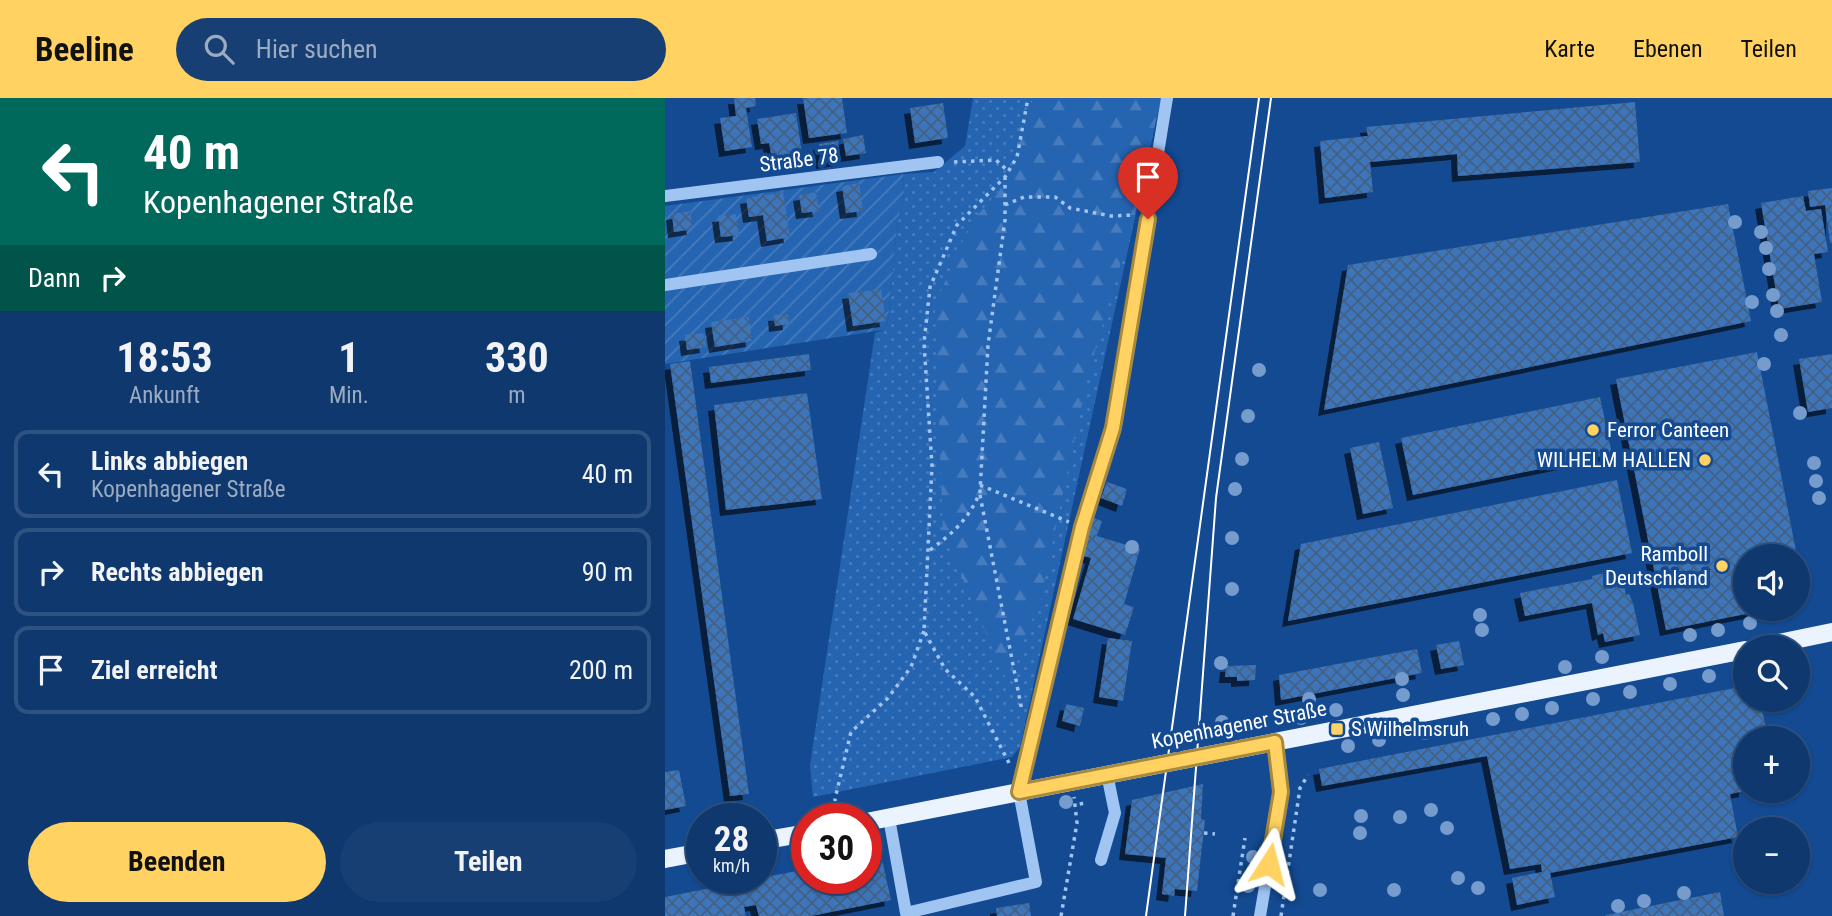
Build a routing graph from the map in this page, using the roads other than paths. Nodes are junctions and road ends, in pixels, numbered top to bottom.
1 (1167, 98) edge
2 (938, 162) road end
3 (665, 196) edge
4 (871, 254) dead end
5 (665, 285) edge
6 (1832, 632) edge
7 (1810, 637) edge
8 (1733, 652) edge
9 (1275, 742) junction
10 (1107, 774) junction
11 (1019, 792) junction
12 (889, 818) junction
13 (882, 819) edge
14 (686, 855) edge
15 (665, 859) edge
16 (1101, 860) dead end
17 (1260, 916) edge

1 - 11 street
2 - 3 street, Straße 78
4 - 5 street
6 - 7 main road
8 - 9 main road, Kopenhagener Straße
9 - 10 main road, Kopenhagener Straße
9 - 17 street
10 - 11 main road, Kopenhagener Straße
10 - 16 street
11 - 12 main road, Kopenhagener Straße
11 - 12 street
12 - 13 main road, Kopenhagener Straße
14 - 15 main road

